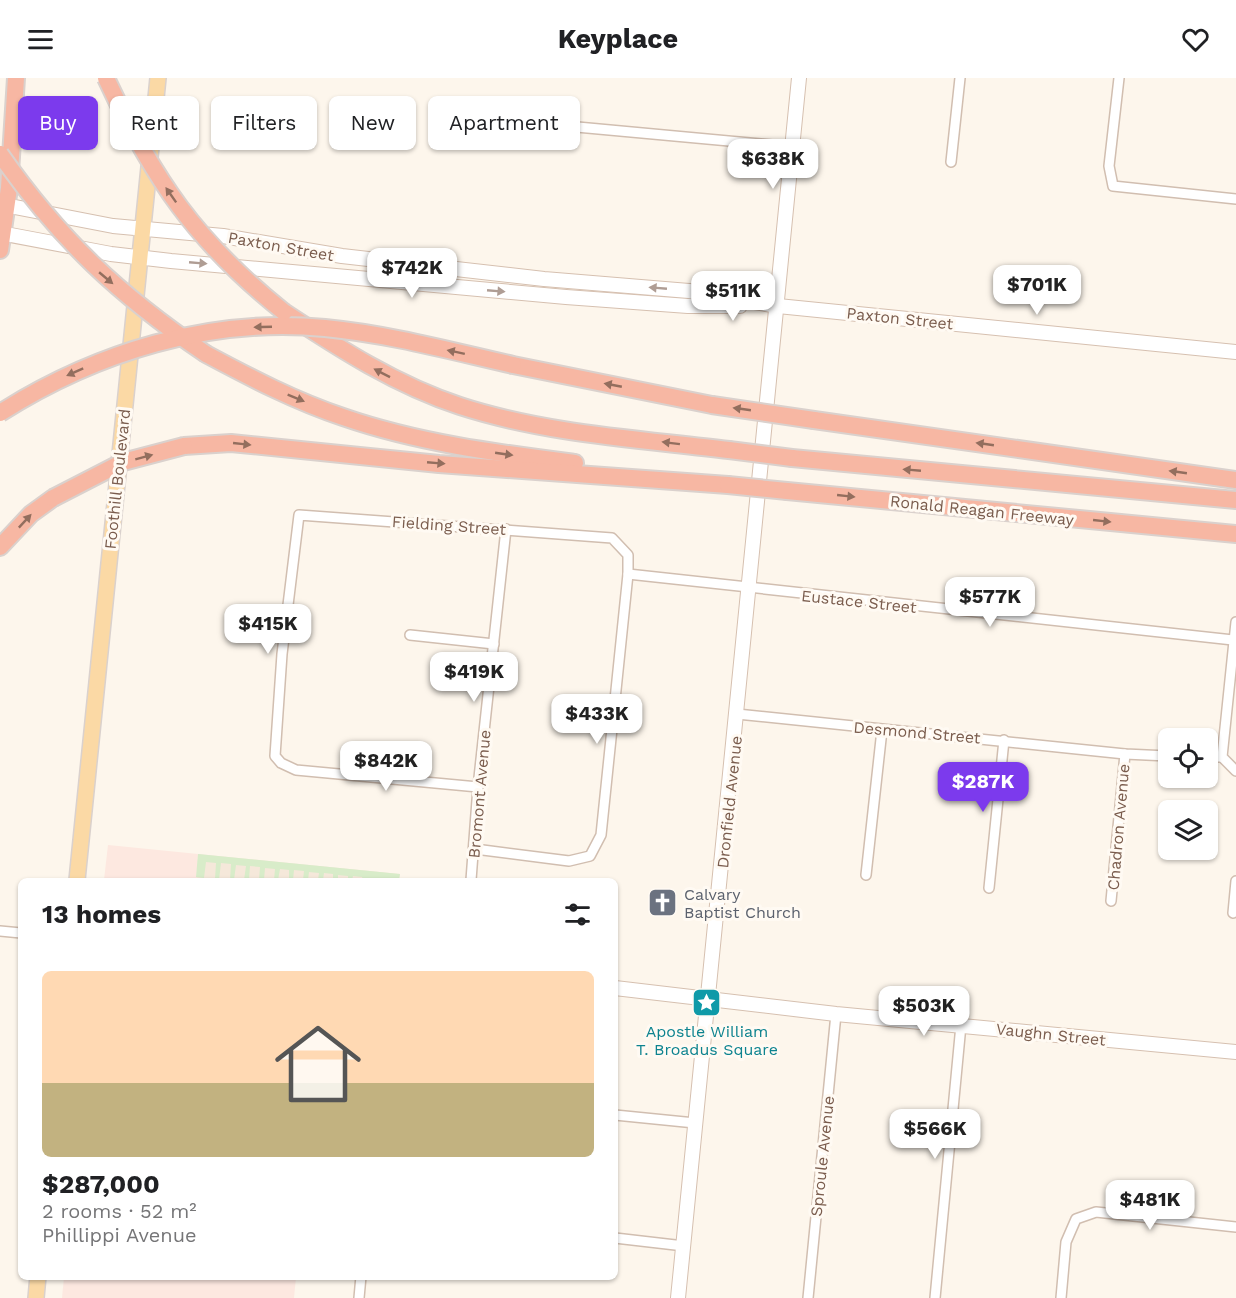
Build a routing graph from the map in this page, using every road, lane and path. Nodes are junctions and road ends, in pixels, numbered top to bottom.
1 (16, 78) edge
2 (106, 78) edge
3 (158, 78) edge
4 (799, 78) edge
5 (960, 78) edge
6 (1119, 78) edge
7 (580, 127) edge
8 (793, 147) junction
9 (0, 154) edge
10 (951, 162) dead end
11 (1236, 198) edge
12 (3, 205) edge
13 (142, 228) junction
14 (1, 239) edge
15 (140, 257) junction
16 (778, 306) junction
17 (1236, 352) edge
18 (0, 413) edge
19 (1236, 480) edge
20 (728, 485) junction
21 (1236, 500) edge
22 (506, 529) junction
23 (1236, 534) edge
24 (0, 547) edge
25 (628, 574) junction
26 (750, 589) junction
27 (1236, 622) edge
28 (410, 635) dead end
29 (1233, 640) junction
30 (494, 644) junction
31 (1233, 699) edge
32 (737, 714) junction
33 (882, 730) junction
34 (1004, 740) junction
35 (1125, 754) junction
36 (1158, 756) edge
37 (1218, 757) edge
38 (1222, 757) junction
39 (1236, 771) edge
40 (478, 787) junction
41 (475, 849) junction
42 (866, 875) dead end
43 (78, 878) edge
44 (471, 878) edge
45 (1236, 881) edge
46 (989, 888) dead end
47 (1111, 901) dead end
48 (1233, 913) dead end
49 (0, 931) edge
50 (18, 933) edge
51 (618, 988) edge
52 (708, 998) junction
53 (836, 1014) junction
54 (961, 1025) junction
55 (1236, 1052) edge
56 (618, 1115) edge
57 (695, 1122) junction
58 (1236, 1227) edge
59 (618, 1238) edge
60 (684, 1246) junction
61 (38, 1280) edge
62 (361, 1280) edge
63 (36, 1298) edge
64 (359, 1298) edge
65 (678, 1298) edge
66 (808, 1298) edge
67 (935, 1298) edge
68 (1061, 1298) edge

1 - 12 highway
21 -> 2 highway, bridge
3 - 13 main road, Foothill Boulevard
4 - 8 street, Dronfield Avenue
5 - 10 street
6 - 11 street
7 - 8 street
8 - 16 street, Dronfield Avenue
9 -> 20 highway, bridge
12 - 13 street, Paxton Street
12 - 14 highway
13 - 15 main road, Foothill Boulevard
16 -> 13 street, Paxton Street
14 - 15 street, Paxton Street
15 -> 16 street, Paxton Street
15 - 43 main road, Foothill Boulevard
16 - 17 street, Paxton Street
16 - 26 street, Dronfield Avenue
19 -> 18 highway, bridge
20 -> 23 highway, Ronald Reagan Freeway, bridge
24 -> 20 highway, bridge
22 - 25 street, Fielding Street
22 - 30 street, Bromont Avenue
22 - 40 street, Fielding Street
25 - 26 street, Eustace Street
25 - 41 street
26 - 29 street, Eustace Street
26 - 32 street, Dronfield Avenue
27 - 29 street
28 - 30 street
29 - 31 street
30 - 40 street, Bromont Avenue
31 - 38 street
32 - 33 street, Desmond Street
32 - 52 street, Dronfield Avenue
33 - 34 street, Desmond Street
33 - 42 street
34 - 35 street, Desmond Street
34 - 46 street
35 - 36 street, Desmond Street
35 - 47 street, Chadron Avenue
37 - 38 street
38 - 39 street
40 - 41 street, Bromont Avenue
41 - 44 street, Bromont Avenue
45 - 48 street
49 - 50 street
51 - 52 street, Vaughn Street
52 - 53 street, Vaughn Street
52 - 57 street, Dronfield Avenue
53 - 54 street, Vaughn Street
53 - 66 street, Sproule Avenue
54 - 55 street, Vaughn Street
54 - 67 street
56 - 57 street
57 - 60 street, Dronfield Avenue
58 - 68 street
59 - 60 street
60 - 65 street, Dronfield Avenue
61 - 63 main road
62 - 64 street

